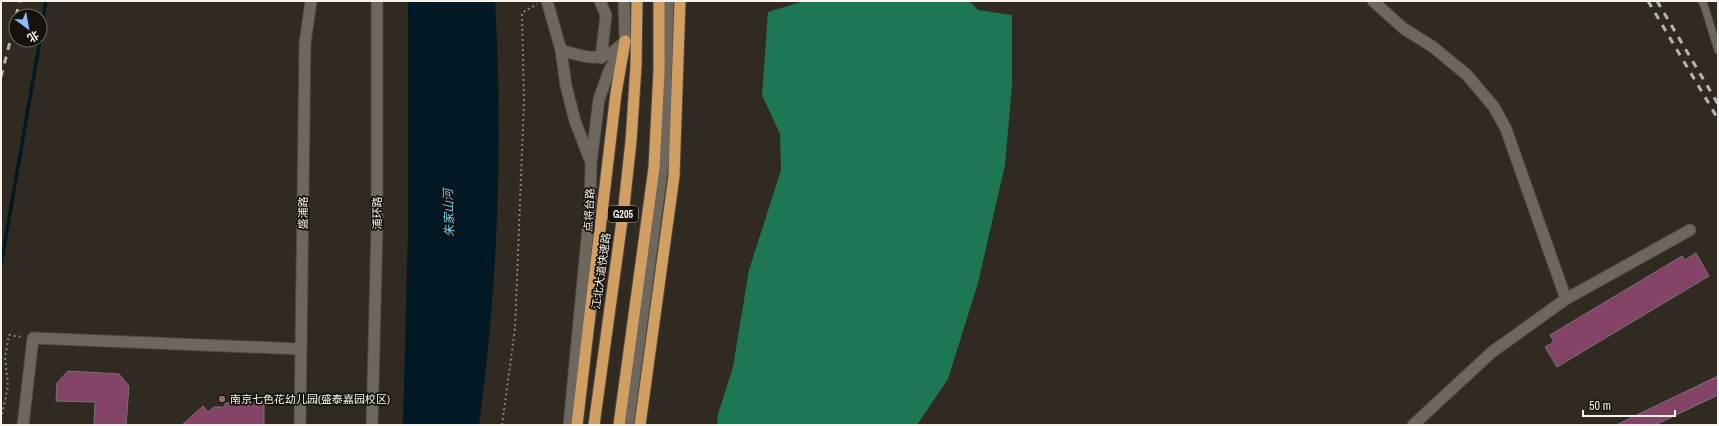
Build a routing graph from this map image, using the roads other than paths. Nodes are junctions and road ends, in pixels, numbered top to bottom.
1 (311, 1) edge
2 (377, 1) edge
3 (547, 1) edge
4 (600, 1) edge
5 (624, 1) edge
6 (637, 1) edge
7 (659, 1) edge
8 (668, 1) edge
9 (680, 1) edge
10 (1374, 1) edge
11 (1702, 1) edge
12 (625, 41) junction
13 (561, 50) junction
14 (1718, 50) edge
15 (601, 58) junction
16 (591, 163) junction
17 (1690, 230) dead end
18 (1566, 298) junction
19 (301, 349) junction
20 (23, 425) edge
21 (300, 425) edge
22 (372, 425) edge
23 (569, 425) edge
24 (577, 425) edge
25 (594, 425) edge
26 (619, 425) edge
27 (628, 425) edge
28 (640, 425) edge
29 (1413, 425) edge

1 - 19 street, 盛浦路
2 - 22 street, 浦环路
3 - 13 street
4 - 15 street
5 - 12 street, 点将台路
6 - 25 highway, 江北大道快速路 / G205
7 - 26 highway, G205
8 - 27 street
9 - 28 highway
10 - 18 street
11 - 14 lane
12 - 15 street
12 - 16 street, 点将台路
12 - 24 highway
13 - 15 street
13 - 16 street
16 - 23 street, 点将台路
17 - 18 street
18 - 29 street
19 - 20 street
19 - 21 street, 盛浦路

